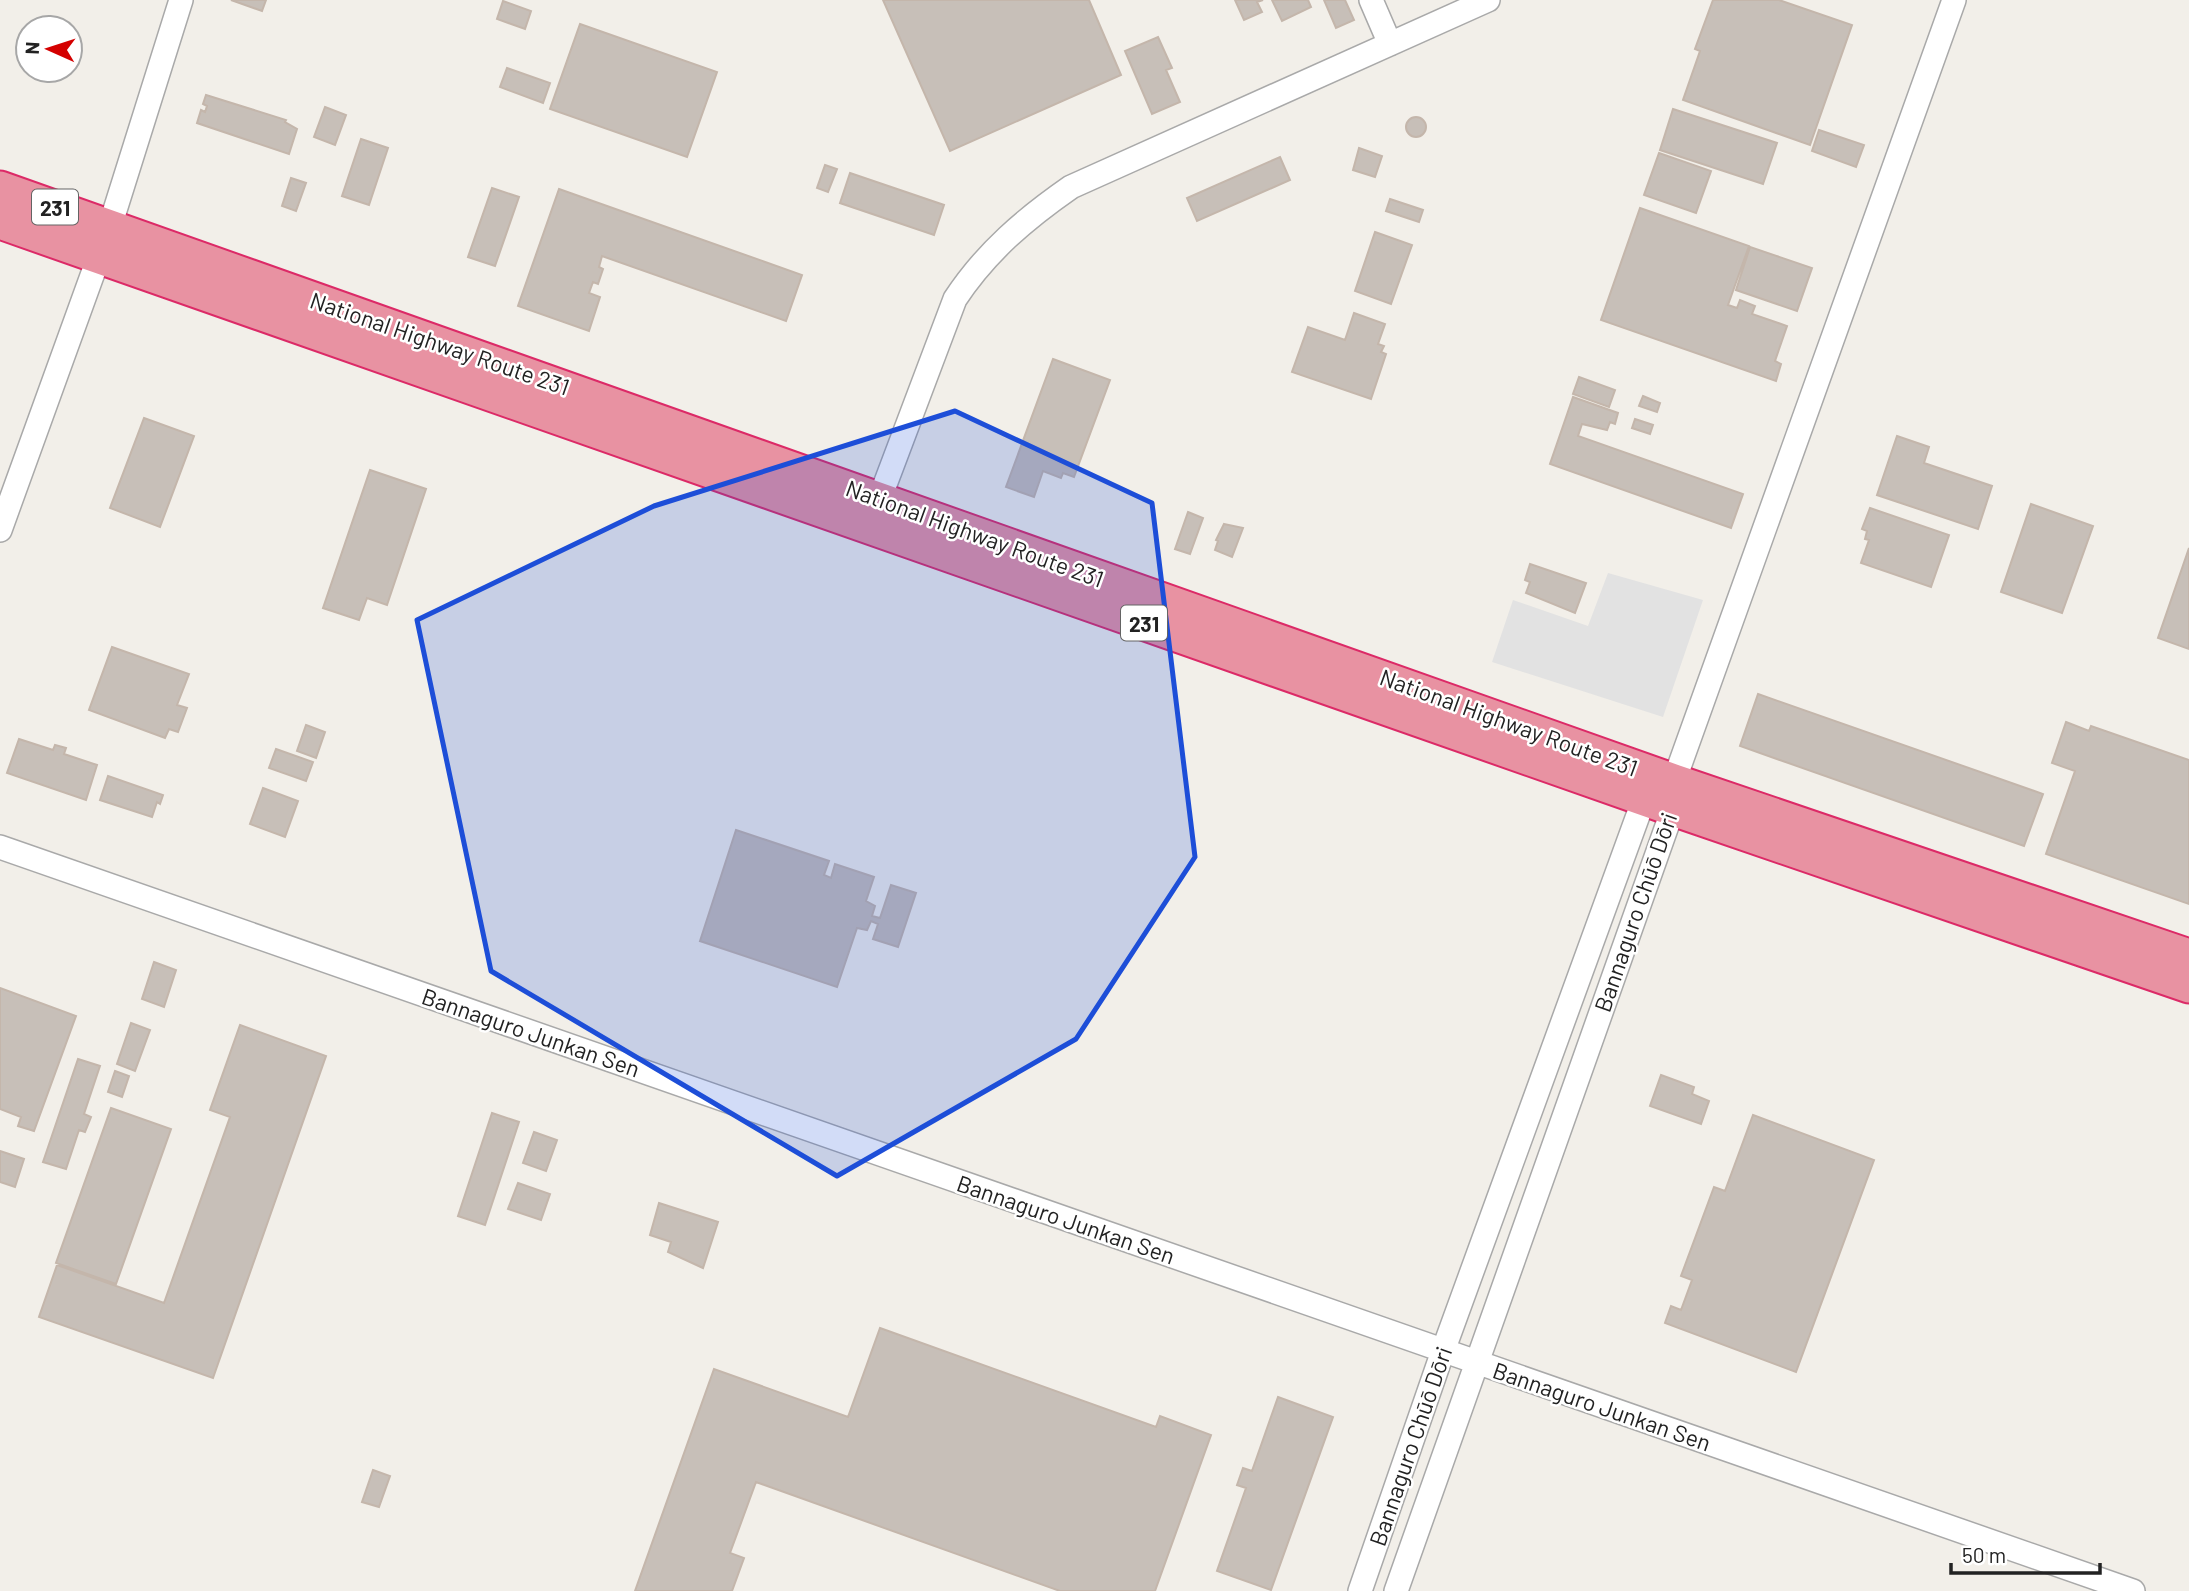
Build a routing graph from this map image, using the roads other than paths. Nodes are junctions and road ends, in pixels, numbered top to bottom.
1 (181, 0) edge
2 (1371, 0) edge
3 (1488, 0) edge
4 (1954, 0) edge
5 (1391, 44) junction
6 (0, 188) edge
7 (0, 222) edge
8 (104, 242) junction
9 (874, 513) junction
10 (0, 530) edge
11 (1664, 796) junction
12 (0, 846) edge
13 (2189, 956) edge
14 (2189, 986) edge
15 (1443, 1351) junction
16 (1475, 1362) junction
17 (1360, 1591) edge
18 (1396, 1591) edge
19 (2133, 1591) edge

1 - 8 street
2 - 5 street
3 - 5 street
4 - 11 street
5 - 9 street
6 - 8 highway, National Highway Route 231 / 231
7 - 8 highway, National Highway Route 231 / 231
8 - 9 highway, National Highway Route 231 / 231
8 - 10 street
9 - 11 highway, National Highway Route 231 / 231
11 - 13 highway, National Highway Route 231 / 231
11 - 14 highway, National Highway Route 231 / 231
11 - 15 street, Bannaguro Chūō Dōri
11 - 16 street, Bannaguro Chūō Dōri
12 - 15 street, Bannaguro Junkan Sen
15 - 16 street, Bannaguro Junkan Sen
15 - 17 street, Bannaguro Chūō Dōri
16 - 18 street, Bannaguro Chūō Dōri
16 - 19 street, Bannaguro Junkan Sen

